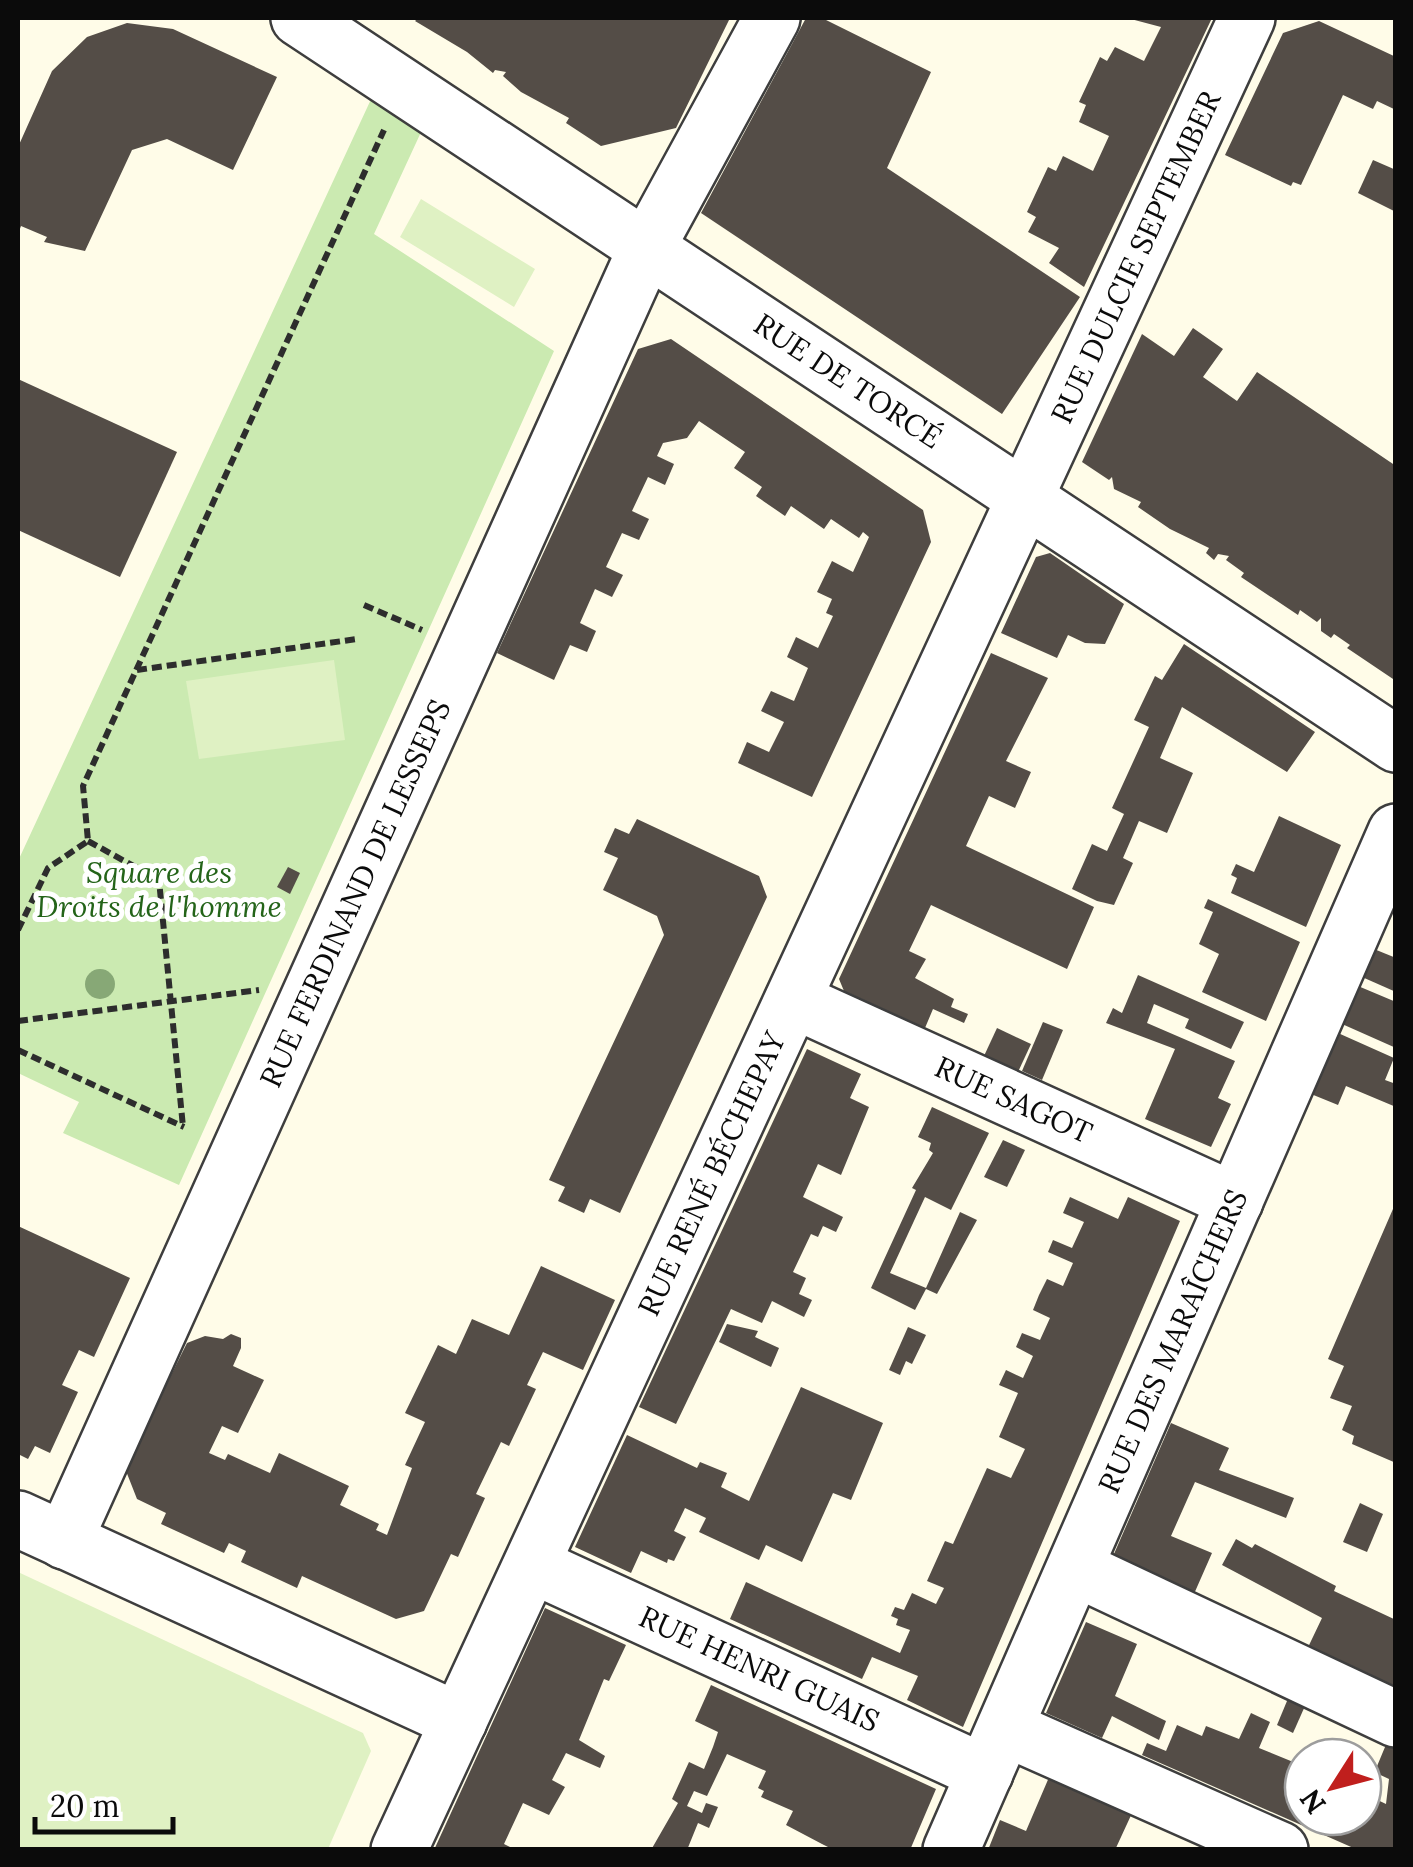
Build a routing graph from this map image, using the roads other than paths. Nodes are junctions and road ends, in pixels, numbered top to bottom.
1 (299, 18) edge
2 (772, 18) edge
3 (1248, 18) edge
4 (646, 249) junction
5 (1025, 500) junction
6 (1396, 744) edge
7 (1396, 832) edge
8 (793, 1000) junction
9 (1234, 1201) junction
10 (41, 1530) edge
11 (532, 1565) junction
12 (1074, 1568) junction
13 (1396, 1719) edge
14 (459, 1721) junction
15 (995, 1750) junction
16 (399, 1850) edge
17 (951, 1850) edge
18 (1280, 1850) edge

1 - 4 street, RUE DE TORCÉ
2 - 4 street, RUE FERDINAND DE LESSEPS
3 - 5 street, RUE DULCIE SEPTEMBER
4 - 5 street, RUE DE TORCÉ
4 - 10 street, RUE FERDINAND DE LESSEPS
5 - 6 street, RUE DE TORCÉ
5 - 8 street, RUE RENÉ BÉCHEPAY
7 - 9 street, RUE DES MARAÎCHERS
8 - 9 street, RUE SAGOT
8 - 11 street, RUE RENÉ BÉCHEPAY
9 - 12 street, RUE DES MARAÎCHERS
10 - 14 street
11 - 14 street, RUE RENÉ BÉCHEPAY
11 - 15 street, RUE HENRI GUAIS
12 - 13 street
12 - 15 street, RUE DES MARAÎCHERS
14 - 16 street, RUE RENÉ BÉCHEPAY
15 - 17 street, RUE DES MARAÎCHERS
15 - 18 street, RUE HENRI GUAIS

